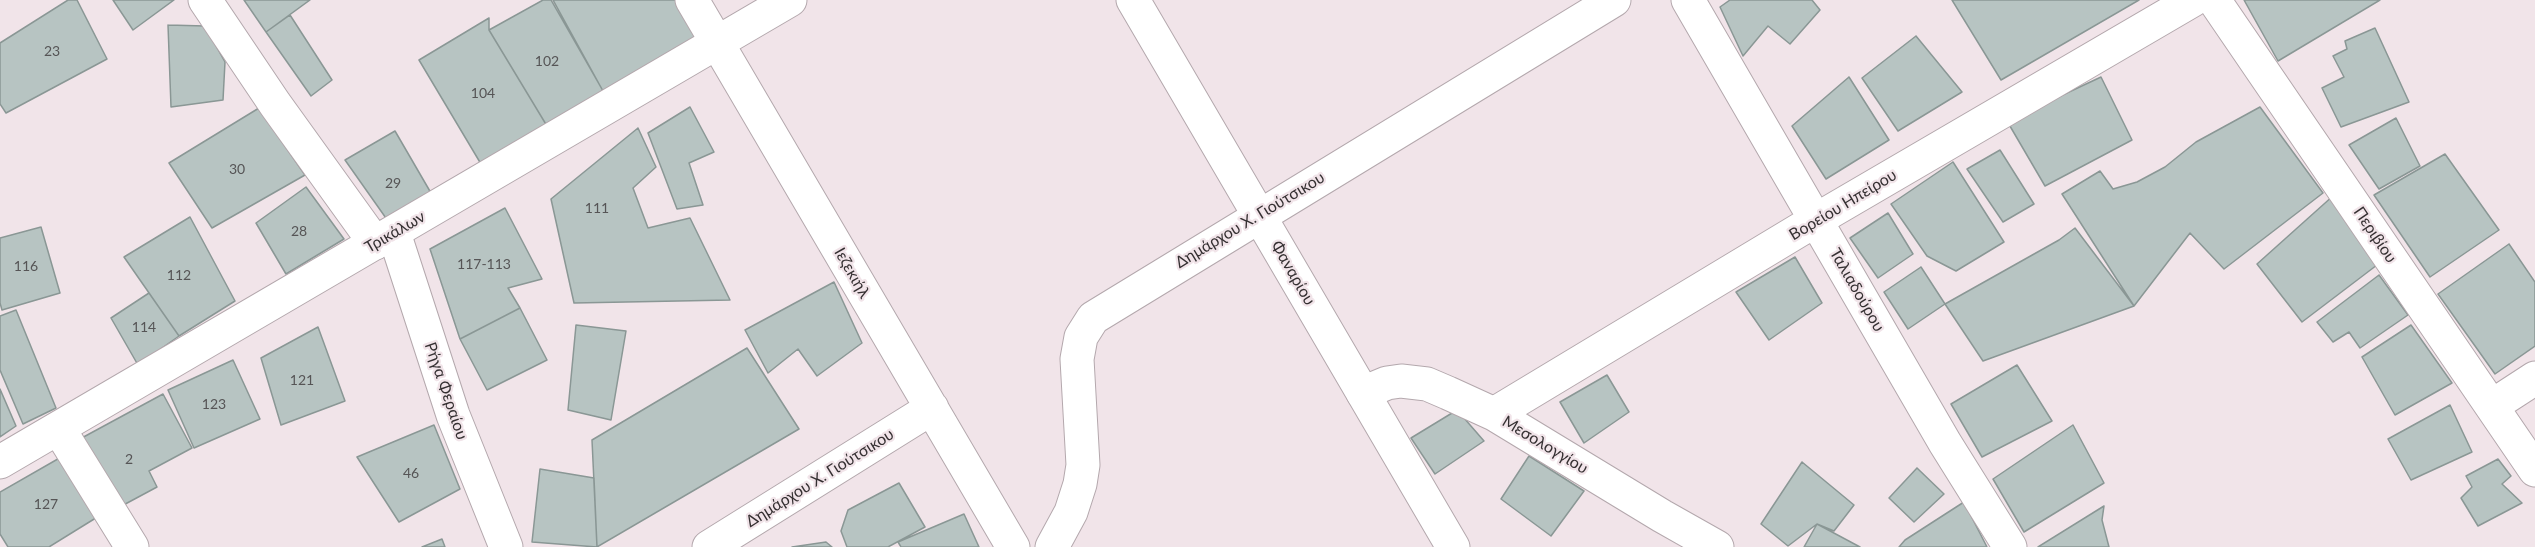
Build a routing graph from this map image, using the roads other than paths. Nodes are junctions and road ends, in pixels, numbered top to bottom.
1 (205, 0) edge
2 (692, 0) edge
3 (790, 0) edge
4 (1133, 0) edge
5 (1614, 0) edge
6 (1688, 0) edge
7 (2193, 0) edge
8 (2214, 0) edge
9 (717, 43) junction
10 (1259, 215) junction
11 (1816, 220) junction
12 (384, 238) junction
13 (2535, 378) edge
14 (1363, 393) junction
15 (2492, 406) junction
16 (932, 408) junction
17 (1494, 414) junction
18 (59, 429) junction
19 (0, 462) edge
20 (2535, 470) edge
21 (132, 547) edge
22 (506, 547) edge
23 (709, 547) edge
24 (1013, 547) edge
25 (1052, 547) edge
26 (1453, 547) edge
27 (1717, 547) edge
28 (2010, 547) edge

1 - 12 street, Ρήγα Φεραίου
2 - 9 street, Ιεζεκιήλ
3 - 9 street, Τρικάλων
4 - 10 street, Φαναρίου
5 - 10 street, Δημάρχου Χ. Γιούτσικου
6 - 11 street, Ταλιαδούρου
7 - 11 street, Βορείου Ηπείρου
8 - 15 street, Περιβίου
9 - 12 street, Τρικάλων
9 - 16 street, Ιεζεκιήλ
10 - 14 street, Φαναρίου
10 - 25 street, Δημάρχου Χ. Γιούτσικου
11 - 17 street, Βορείου Ηπείρου
11 - 28 street, Ταλιαδούρου
12 - 18 street, Τρικάλων
12 - 22 street, Ρήγα Φεραίου
13 - 15 street
14 - 17 street, Μεσολογγίου
14 - 26 street, Φαναρίου
15 - 20 street, Περιβίου
16 - 23 street, Δημάρχου Χ. Γιούτσικου
16 - 24 street, Ιεζεκιήλ
17 - 27 street, Μεσολογγίου
18 - 19 street, Τρικάλων
18 - 21 street

